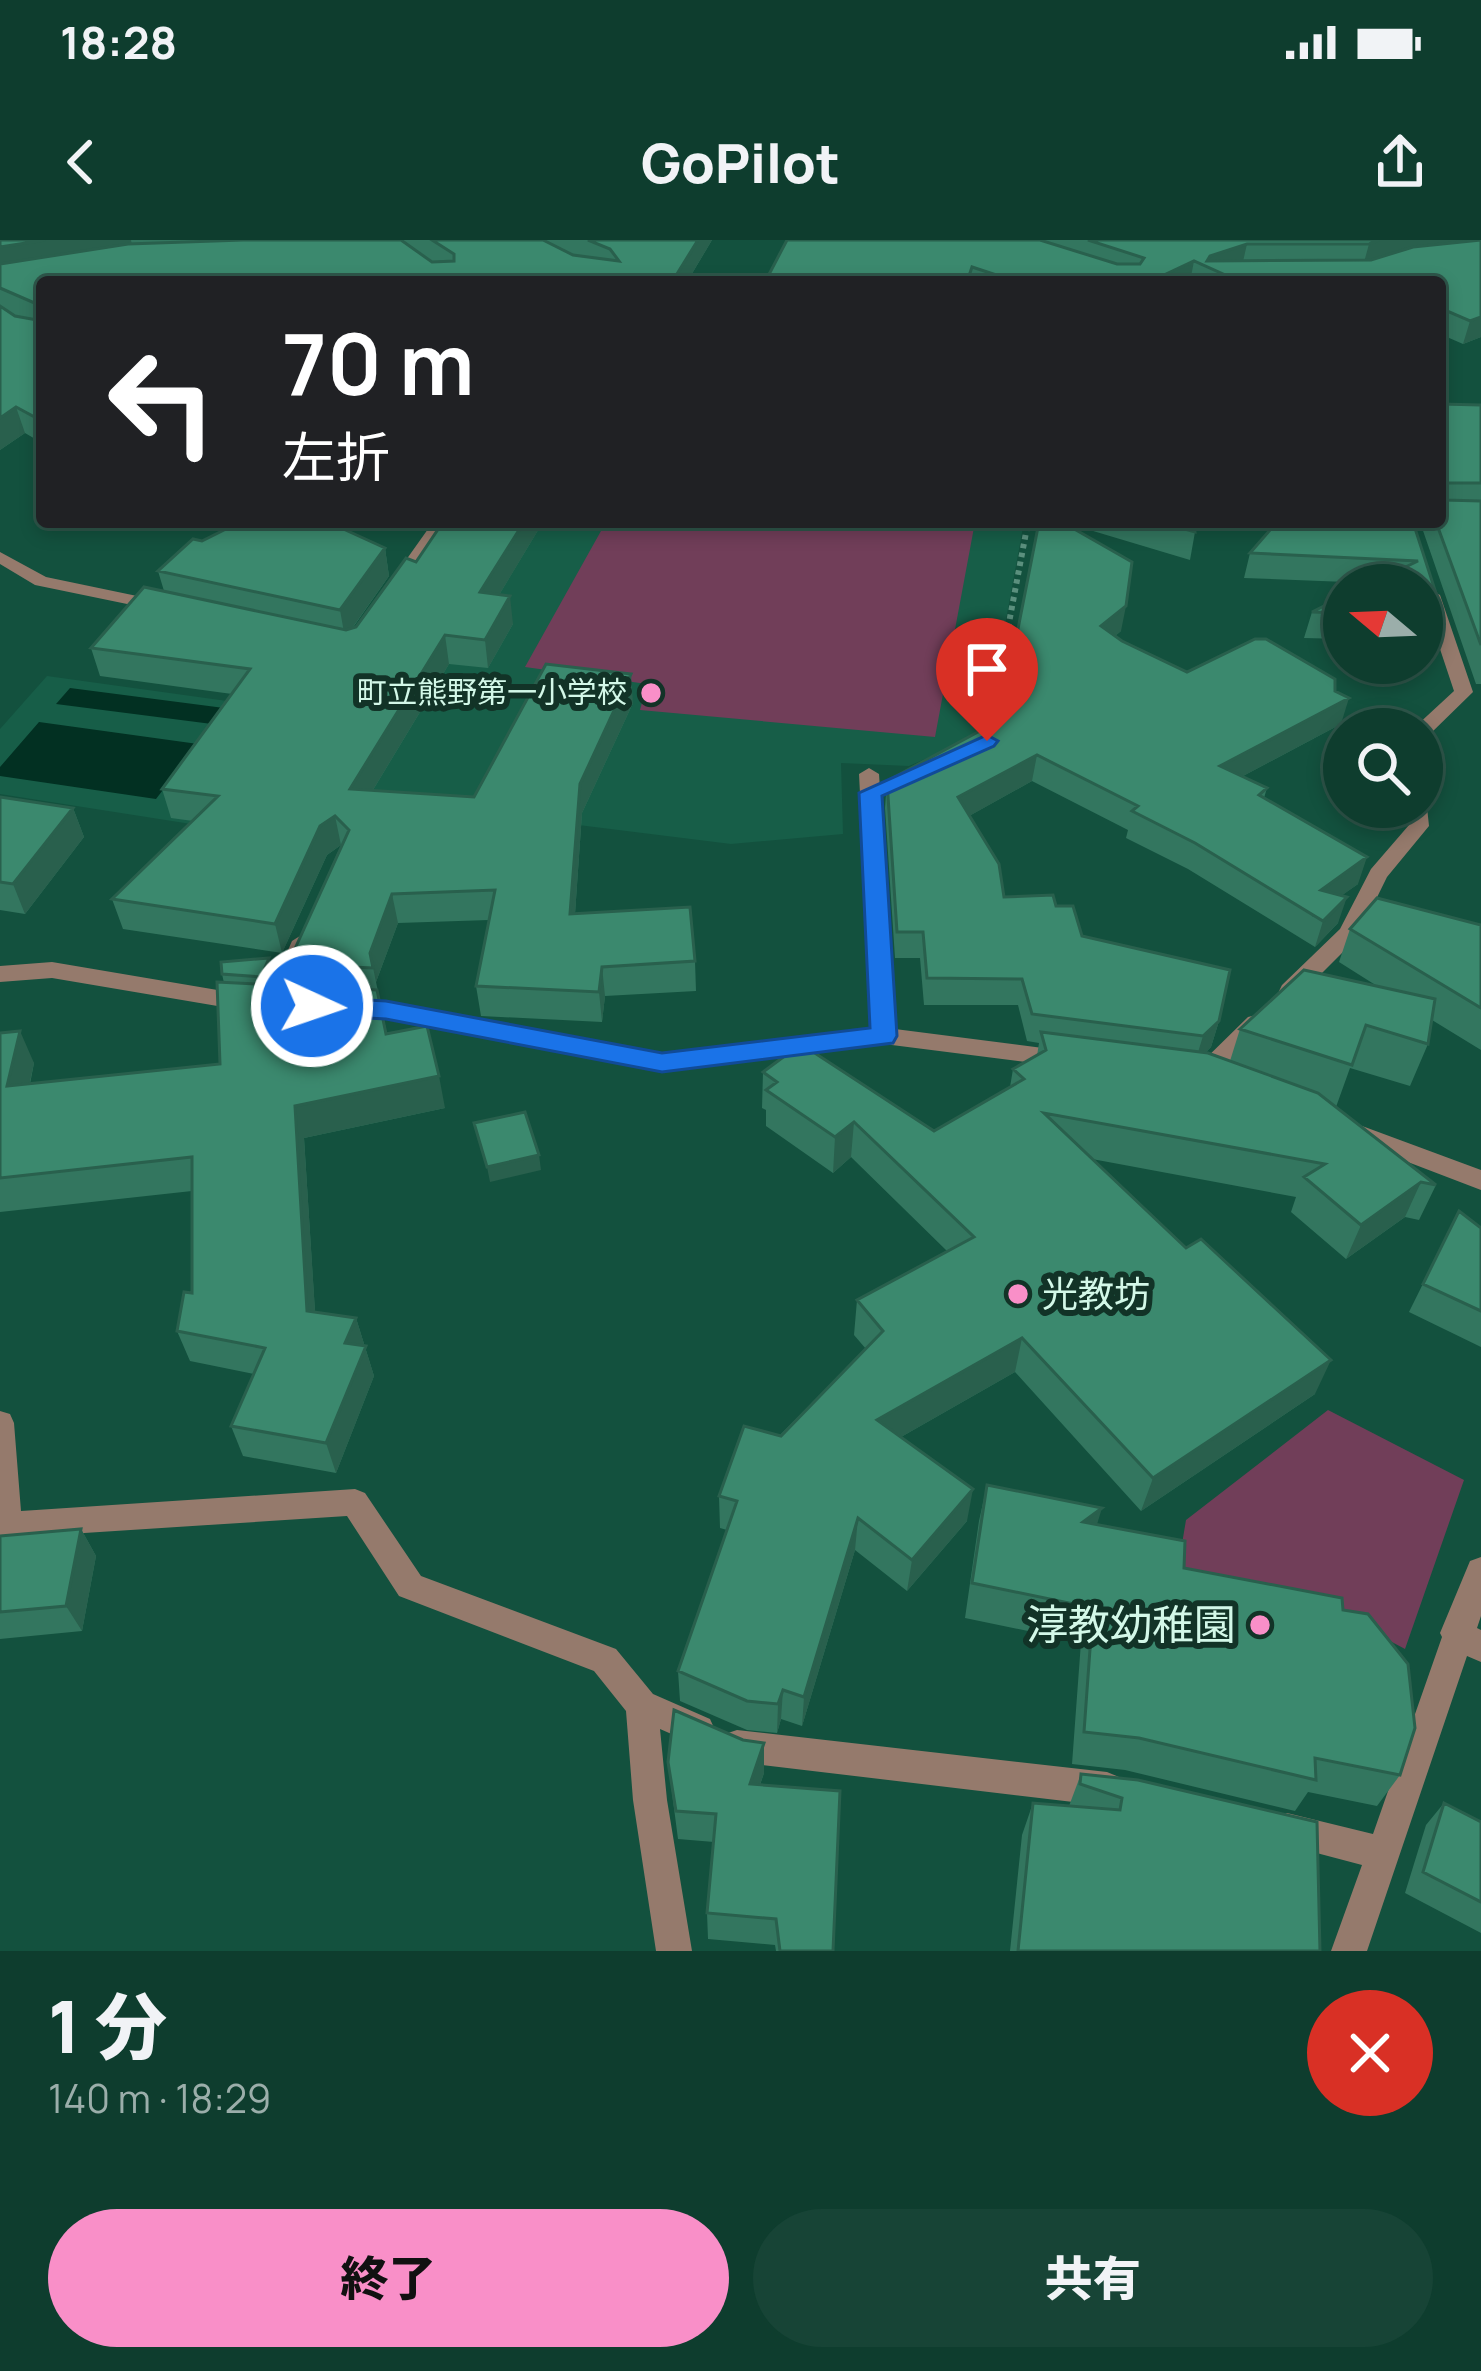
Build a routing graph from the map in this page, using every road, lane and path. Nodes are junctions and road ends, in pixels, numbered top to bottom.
1 (437, 528) edge
2 (1027, 528) edge
3 (0, 557) edge
4 (390, 595) edge
5 (178, 610) edge
6 (1443, 630) edge
7 (1443, 712) edge
8 (987, 741) edge
9 (876, 784) dead end
10 (1417, 828) edge
11 (313, 920) edge
12 (0, 974) edge
13 (297, 1006) junction
14 (884, 1036) junction
15 (1088, 1061) edge
16 (1201, 1077) edge
17 (1330, 1124) edge
18 (1481, 1180) edge
19 (0, 1423) edge
20 (3, 1530) edge
21 (1481, 1571) edge
22 (1469, 1640) edge
23 (642, 1705) junction
24 (1146, 1796) edge
25 (1253, 1822) edge
26 (1382, 1852) junction
27 (674, 1951) edge
28 (1349, 1951) edge

1 - 4 street
2 - 8 path
3 - 5 street
6 - 7 street
9 - 14 street
10 - 16 street
11 - 13 street
12 - 13 street
13 - 14 street
14 - 15 street
17 - 18 street
19 - 20 street
20 - 23 street
21 - 22 street
22 - 26 street
23 - 24 street
23 - 27 street
25 - 26 street
26 - 28 street

